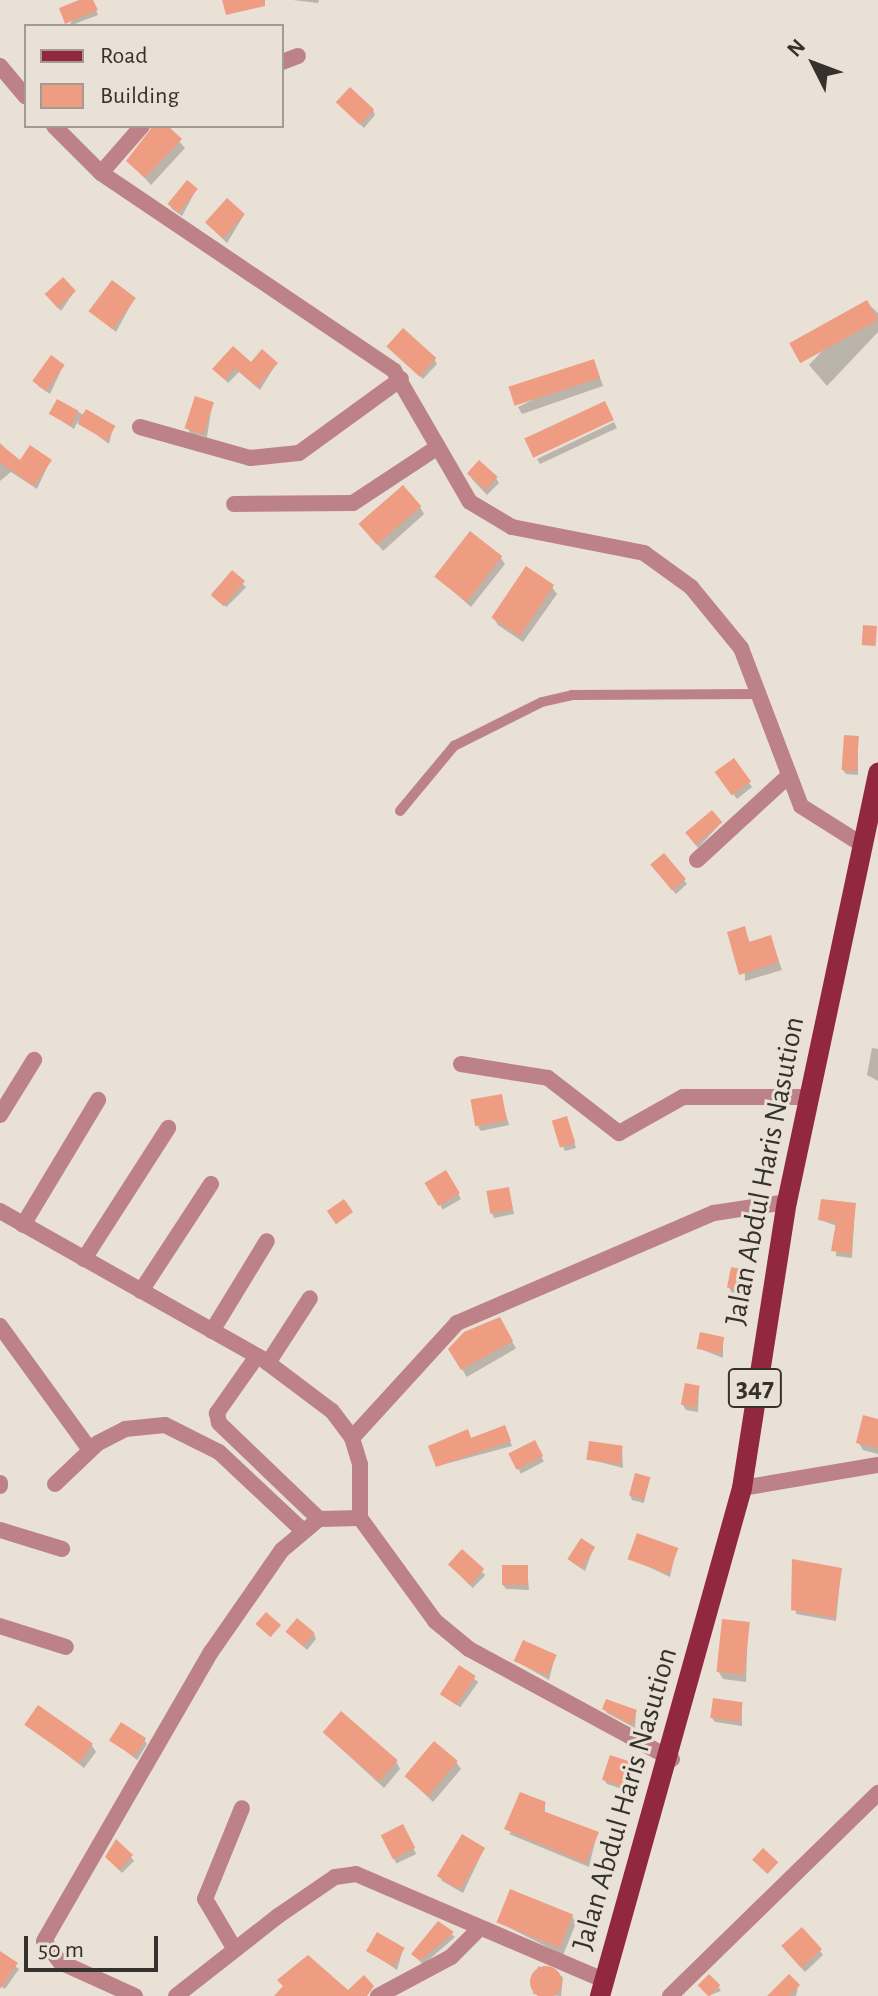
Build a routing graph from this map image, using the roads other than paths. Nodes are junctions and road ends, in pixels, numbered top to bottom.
1 (0, 66) edge
2 (24, 95) edge
3 (56, 128) edge
4 (140, 128) edge
5 (101, 173) junction
6 (401, 379) junction
7 (140, 427) dead end
8 (435, 449) junction
9 (234, 504) dead end
10 (757, 694) junction
11 (878, 773) edge
12 (785, 779) junction
13 (400, 811) dead end
14 (863, 845) junction
15 (697, 860) dead end
16 (34, 1060) dead end
17 (461, 1064) dead end
18 (810, 1097) junction
19 (98, 1100) dead end
20 (0, 1115) edge
21 (168, 1128) dead end
22 (211, 1184) dead end
23 (787, 1202) junction
24 (0, 1211) edge
25 (23, 1225) junction
26 (267, 1241) dead end
27 (84, 1259) junction
28 (141, 1291) junction
29 (310, 1298) dead end
30 (0, 1326) edge
31 (212, 1331) junction
32 (263, 1360) junction
33 (352, 1438) junction
34 (90, 1450) junction
35 (878, 1465) edge
36 (55, 1484) dead end
37 (742, 1488) junction
38 (360, 1518) junction
39 (319, 1519) junction
40 (301, 1529) junction
41 (0, 1530) edge
42 (62, 1549) dead end
43 (0, 1626) edge
44 (66, 1647) dead end
45 (672, 1759) junction
46 (878, 1793) edge
47 (242, 1808) dead end
48 (478, 1930) junction
49 (234, 1948) junction
50 (601, 1988) edge
51 (135, 1996) edge
52 (176, 1996) edge
53 (378, 1996) edge
54 (670, 1996) edge

1 - 2 street
3 - 5 street
4 - 5 street
5 - 6 street
6 - 7 street
6 - 8 street
8 - 9 street
8 - 10 street
10 - 12 street
10 - 13 lane
11 - 14 main road, Jalan Abdul Haris Nasution / 347
12 - 14 street
12 - 15 street
14 - 18 main road, Jalan Abdul Haris Nasution / 347
16 - 20 street
17 - 18 street
18 - 23 main road, Jalan Abdul Haris Nasution / 347
19 - 25 street
21 - 27 street
22 - 28 street
23 - 33 street
23 - 37 main road, Jalan Abdul Haris Nasution / 347
24 - 25 street
25 - 27 street
26 - 31 street
27 - 28 street
28 - 31 street
29 - 32 street
30 - 34 street
31 - 32 street
32 - 33 street
32 - 39 street
33 - 38 street
34 - 36 street
34 - 40 street
35 - 37 street
37 - 45 main road, Jalan Abdul Haris Nasution / 347
38 - 39 street
38 - 45 street
39 - 40 street
40 - 51 street
41 - 42 street
43 - 44 street
45 - 50 main road, Jalan Abdul Haris Nasution / 347
46 - 54 street
47 - 49 street
48 - 49 street
48 - 50 street
48 - 53 street
49 - 52 street

